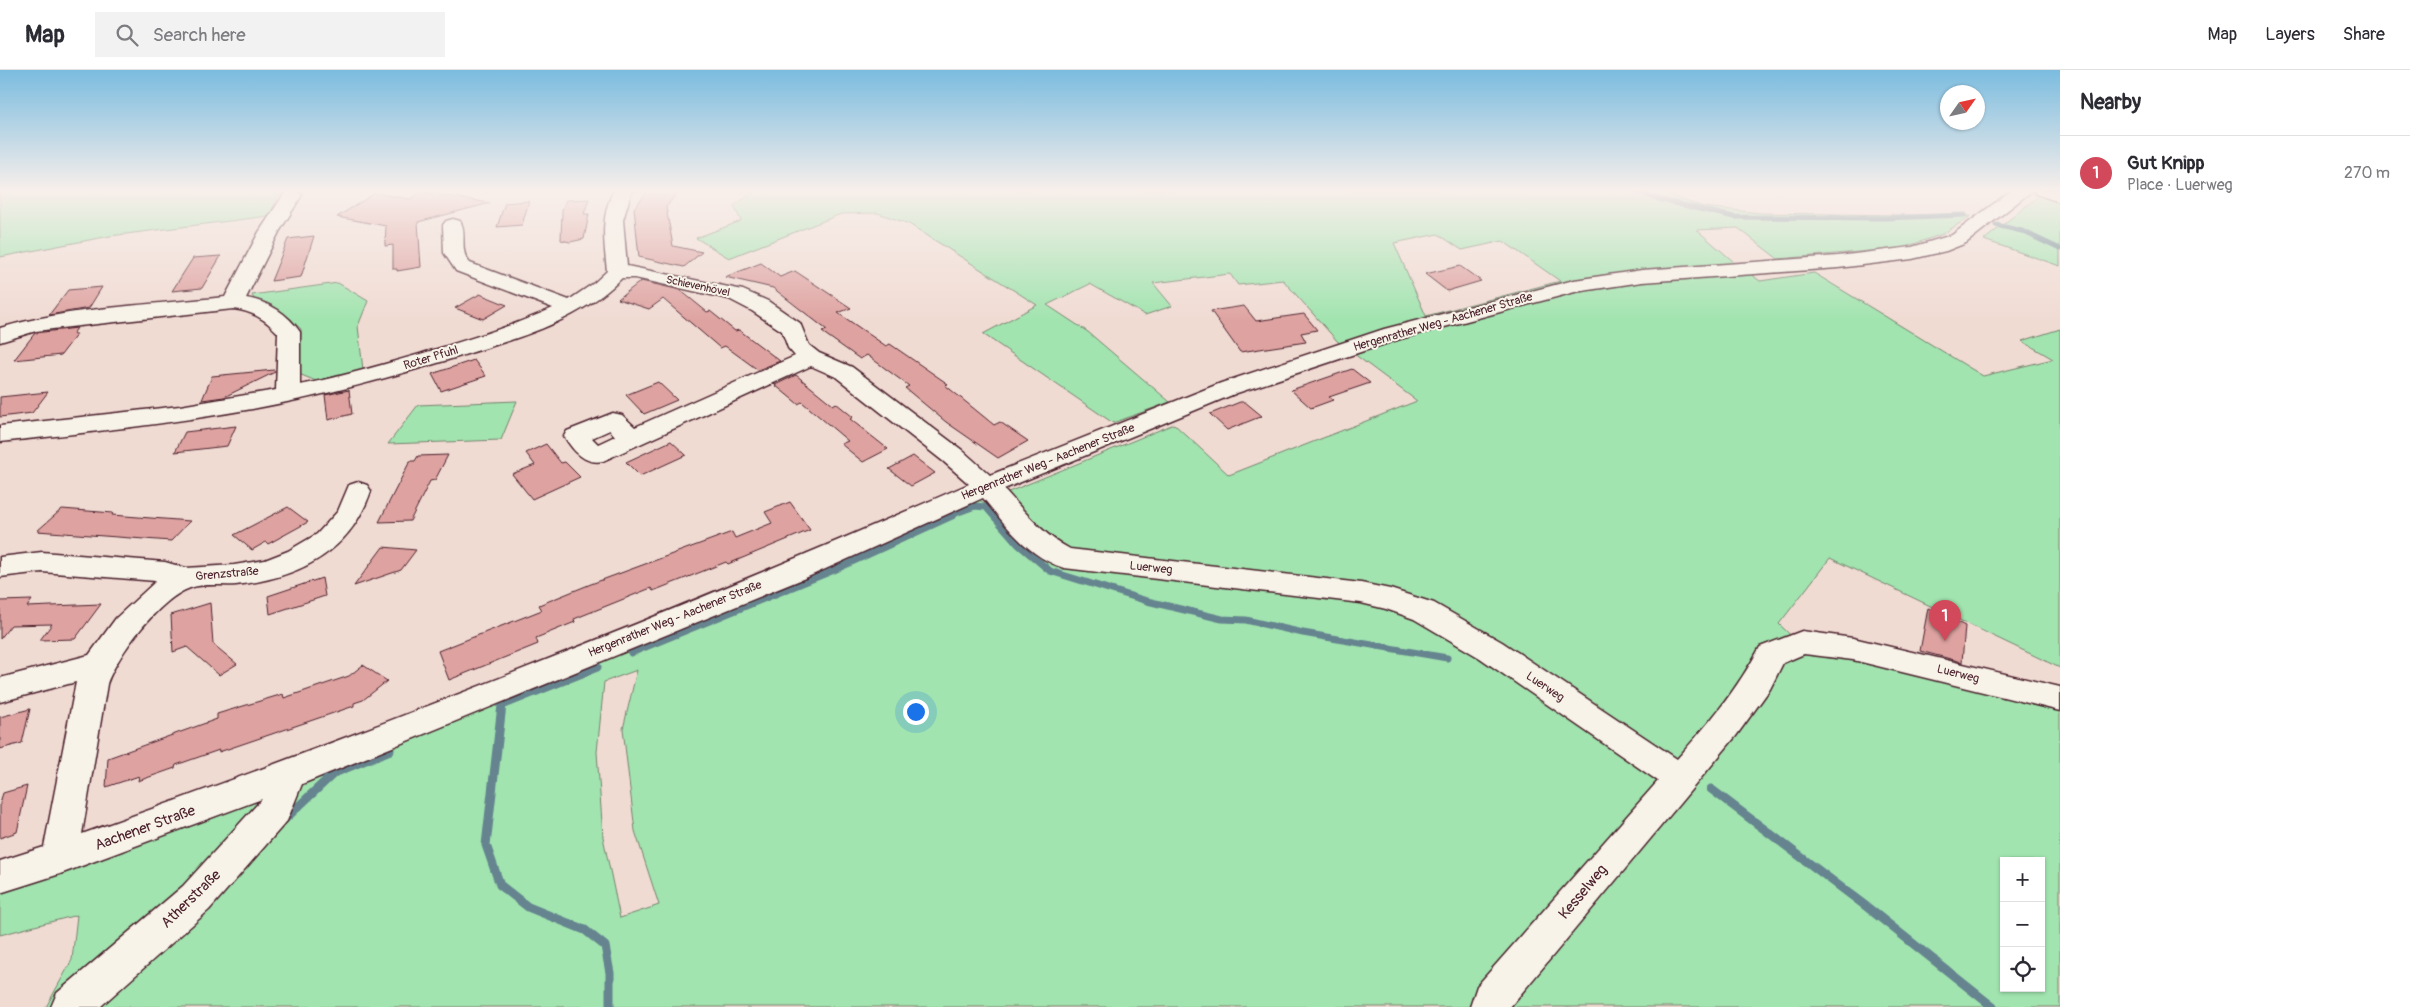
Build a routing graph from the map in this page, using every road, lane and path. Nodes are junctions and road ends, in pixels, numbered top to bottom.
1 (268, 234) edge
2 (453, 234) edge
3 (613, 234) edge
4 (1966, 234) edge
5 (617, 272) junction
6 (233, 303) junction
7 (569, 307) junction
8 (0, 335) edge
9 (812, 358) junction
10 (288, 395) junction
11 (0, 434) edge
12 (632, 438) dead end
13 (987, 486) junction
14 (358, 491) dead end
15 (0, 567) edge
16 (181, 580) junction
17 (98, 664) junction
18 (0, 690) edge
19 (2060, 699) edge
20 (288, 775) junction
21 (1679, 778) junction
22 (60, 858) junction
23 (0, 877) edge
24 (71, 1007) edge
25 (1490, 1007) edge

1 - 6 street
2 - 7 street
3 - 5 street
4 - 13 street, Hergenrather Weg - Aachener Straße
5 - 7 street
5 - 9 street, Schievenhövel
6 - 8 street
6 - 10 street
7 - 10 street, Roter Pfuhl
9 - 12 street
9 - 13 street, Schievenhövel
10 - 11 street, Roter Pfuhl
13 - 20 street, Hergenrather Weg - Aachener Straße
13 - 21 street, Luerweg
14 - 16 street, Grenzstraße
15 - 16 street, Grenzstraße
16 - 17 street, Grenzstraße
17 - 18 street
17 - 22 street, Grenzstraße
19 - 21 street, Luerweg
20 - 22 street, Aachener Straße
20 - 24 street, Atherstraße
21 - 25 street, Kesselweg
22 - 23 street, Aachener Straße

